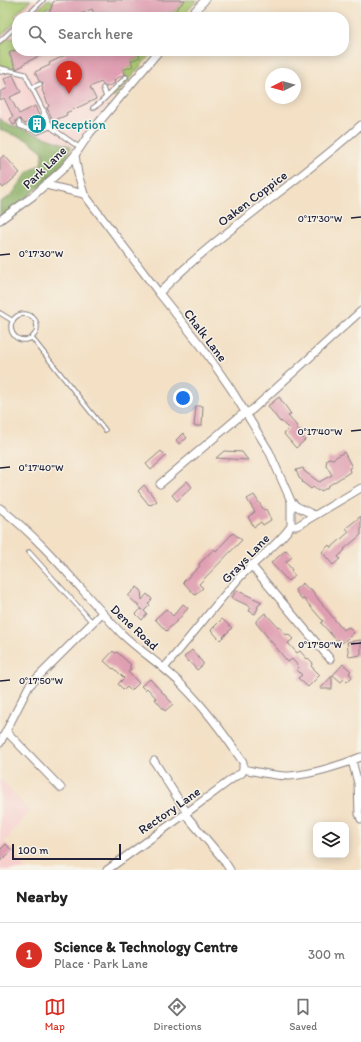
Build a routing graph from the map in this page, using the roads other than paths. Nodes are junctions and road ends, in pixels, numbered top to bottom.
1 (44, 0) edge
2 (205, 0) edge
3 (31, 12) edge
4 (193, 12) edge
5 (12, 30) edge
6 (0, 41) edge
7 (155, 56) edge
8 (0, 68) edge
9 (10, 70) junction
10 (0, 72) edge
11 (126, 76) dead end
12 (40, 84) dead end
13 (32, 87) junction
14 (103, 88) dead end
15 (106, 97) junction
16 (93, 108) dead end
17 (19, 122) dead end
18 (361, 125) edge
19 (51, 127) junction
20 (80, 148) junction
21 (75, 155) junction
22 (46, 185) junction
23 (84, 194) junction
24 (0, 220) edge
25 (159, 293) junction
26 (361, 311) edge
27 (0, 313) edge
28 (13, 321) junction
29 (32, 338) junction
30 (246, 413) junction
31 (105, 430) dead end
32 (160, 484) dead end
33 (361, 488) edge
34 (291, 501) junction
35 (0, 508) edge
36 (314, 515) junction
37 (291, 526) junction
38 (29, 552) dead end
39 (252, 565) junction
40 (102, 613) junction
41 (92, 622) junction
42 (330, 659) dead end
43 (164, 668) junction
44 (6, 731) junction
45 (0, 743) edge
46 (361, 757) edge
47 (154, 761) dead end
48 (352, 761) junction
49 (244, 769) junction
50 (61, 788) dead end
51 (186, 814) junction
52 (361, 819) edge
53 (107, 870) edge
54 (230, 870) edge

1 - 3 lane
2 - 4 street
5 - 6 lane
7 - 20 street, Park Lane
8 - 9 lane
9 - 10 lane
9 - 13 lane
11 - 15 lane
12 - 13 lane
13 - 19 lane
14 - 15 lane
15 - 16 lane
17 - 19 lane
18 - 25 street, Oaken Coppice
19 - 20 lane
20 - 21 street, Park Lane
21 - 22 street, Park Lane
21 - 23 street, Chalk Lane
22 - 23 street
22 - 24 street, Park Lane
23 - 25 street, Chalk Lane
25 - 30 street, Chalk Lane
26 - 30 street
27 - 28 lane
28 - 29 lane
28 - 29 lane
29 - 31 lane
30 - 32 street
30 - 34 street, Chalk Lane
33 - 36 street, Grays Lane
34 - 36 street
34 - 37 street, Chalk Lane
35 - 40 street, Dene Road
36 - 37 street, Grays Lane
37 - 39 street, Grays Lane
38 - 41 lane, Dene Road
39 - 42 street
39 - 43 street, Grays Lane
40 - 41 street
40 - 43 street, Dene Road
41 - 44 street
43 - 49 street, Dene Road
44 - 45 street
44 - 50 street
46 - 48 street
47 - 51 street
48 - 49 street
48 - 52 street
49 - 51 street, Rectory Lane
51 - 53 street, Rectory Lane
51 - 54 street

